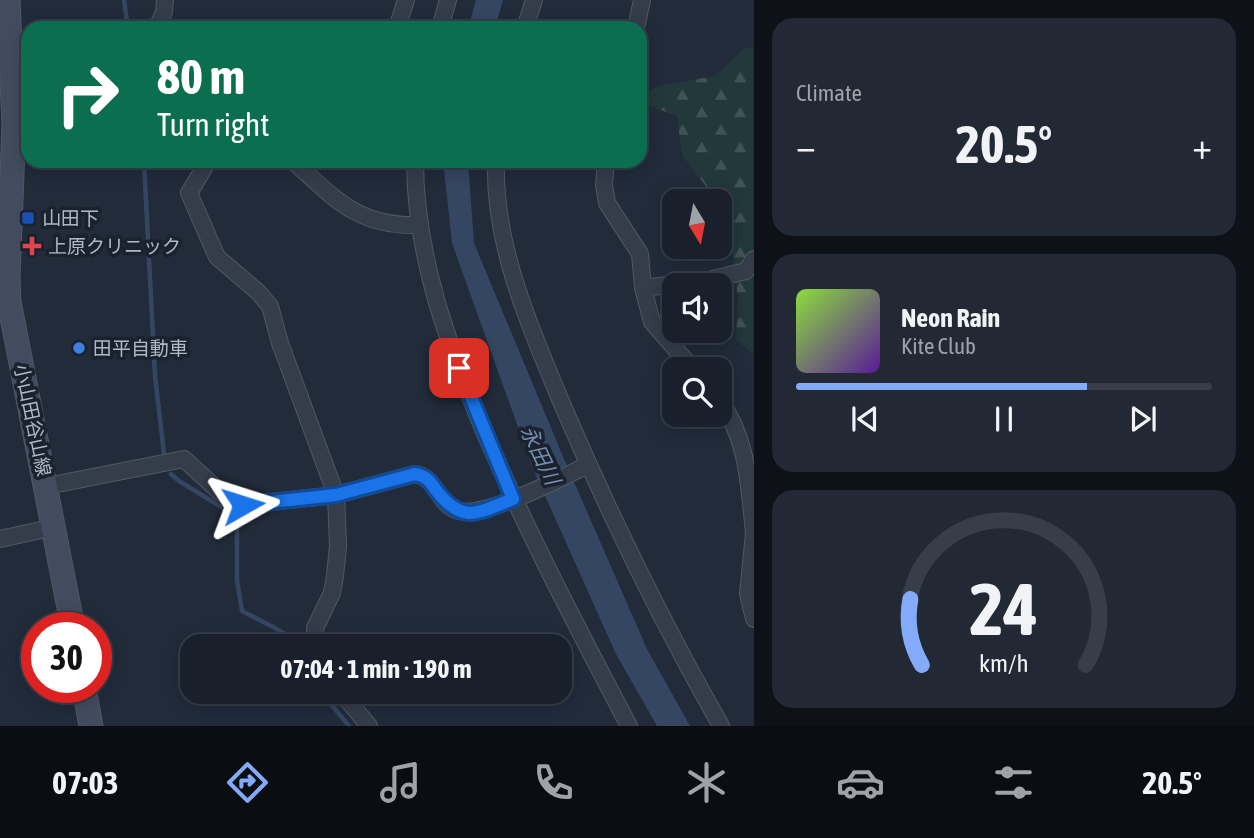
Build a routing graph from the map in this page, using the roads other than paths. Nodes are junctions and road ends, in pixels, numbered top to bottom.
1 (8, 0) edge
2 (165, 0) edge
3 (406, 0) edge
4 (449, 0) edge
5 (534, 0) edge
6 (642, 0) edge
7 (160, 21) edge
8 (399, 21) edge
9 (442, 21) edge
10 (527, 21) edge
11 (638, 21) edge
12 (21, 122) edge
13 (204, 168) edge
14 (301, 168) edge
15 (415, 168) edge
16 (496, 168) edge
17 (605, 168) edge
18 (5, 170) edge
19 (419, 226) junction
20 (754, 259) edge
21 (643, 288) junction
22 (682, 357) edge
23 (732, 419) edge
24 (588, 465) junction
25 (47, 486) junction
26 (336, 495) junction
27 (513, 499) junction
28 (55, 527) junction
29 (754, 533) edge
30 (0, 539) edge
31 (751, 582) edge
32 (70, 612) edge
33 (754, 619) edge
34 (315, 634) edge
35 (87, 703) edge
36 (351, 704) edge
37 (91, 726) edge
38 (369, 726) edge
39 (629, 726) edge
40 (721, 726) edge

1 - 12 main road, 小山田谷山線
2 - 7 street
3 - 8 street
4 - 9 street
5 - 10 street
6 - 11 street
12 - 18 main road, 小山田谷山線
13 - 26 street
14 - 19 street
15 - 19 street
16 - 24 street
17 - 21 street
18 - 25 main road, 小山田谷山線
19 - 27 street
20 - 21 street
21 - 22 street
23 - 29 street
24 - 27 street
24 - 40 street
25 - 26 street
25 - 28 main road, 小山田谷山線
26 - 27 street
26 - 34 street
27 - 39 street
28 - 30 street
28 - 32 main road, 小山田谷山線
29 - 31 street
31 - 33 street
35 - 37 main road
36 - 38 street

